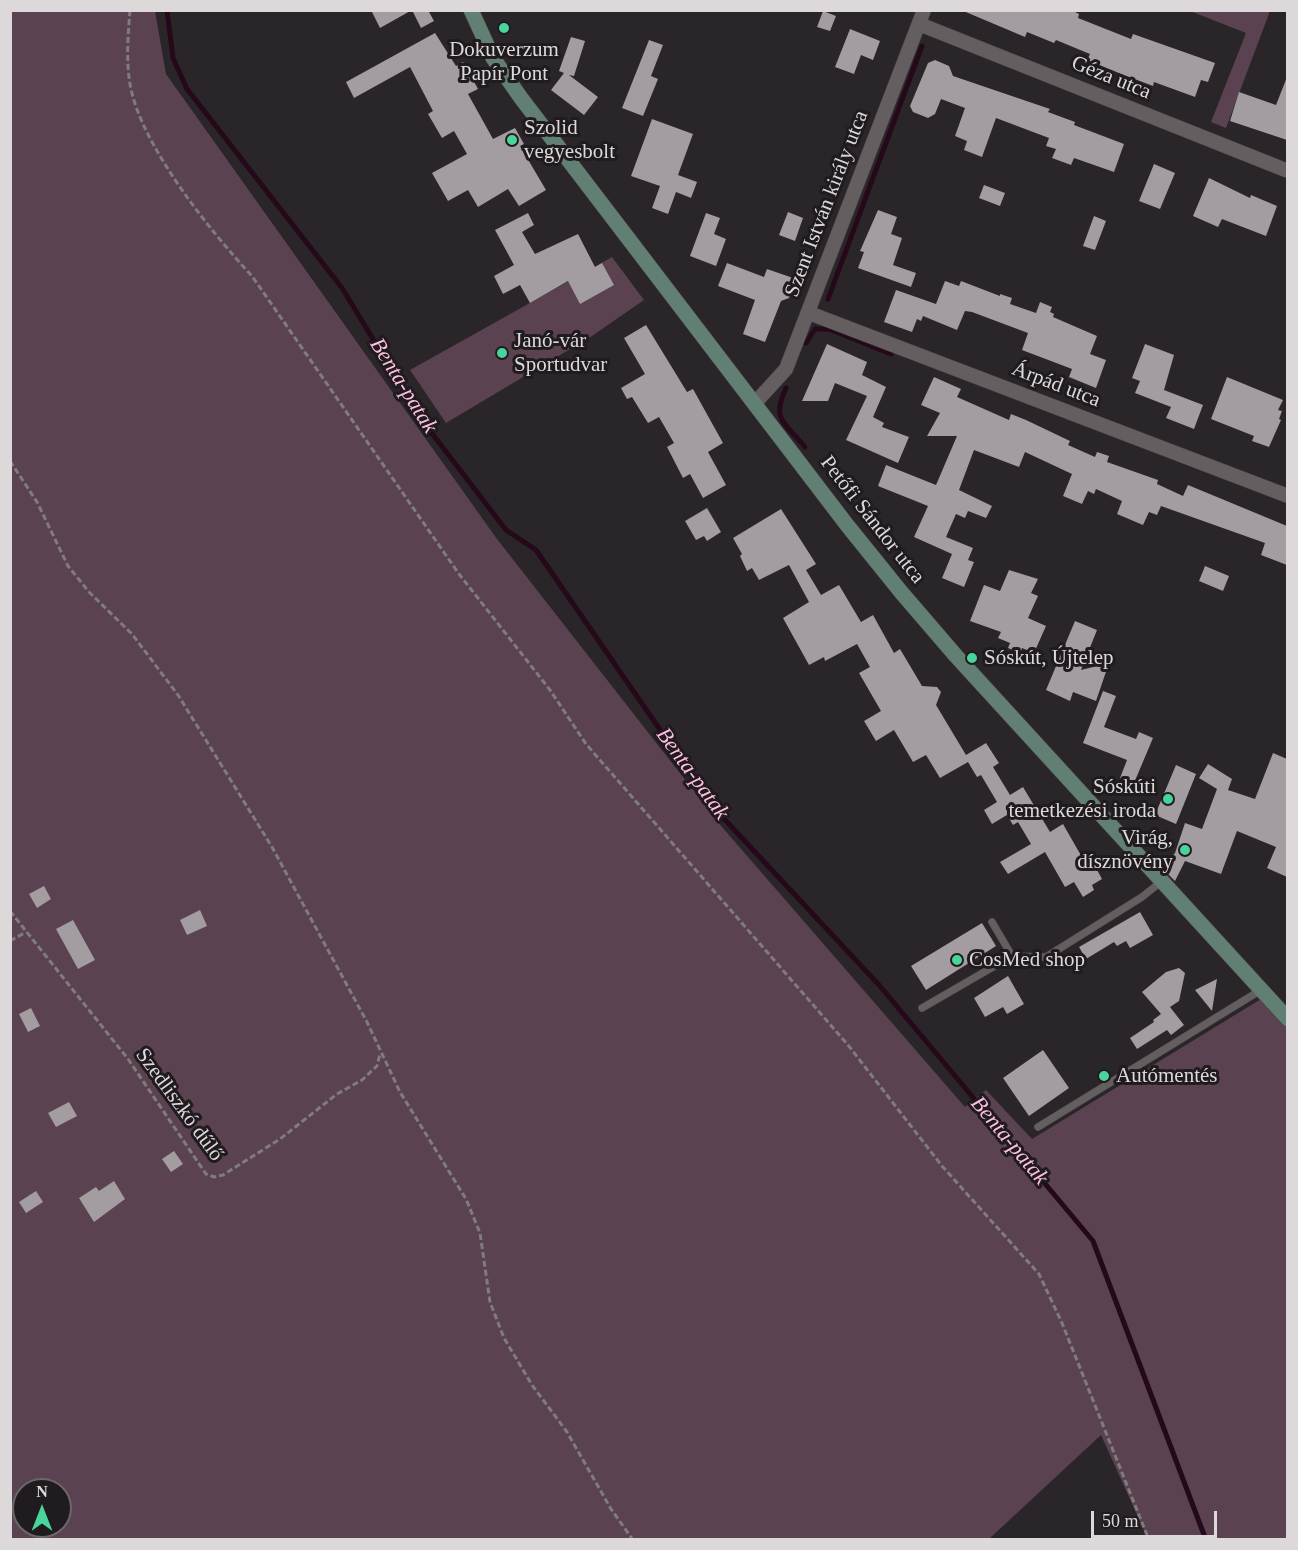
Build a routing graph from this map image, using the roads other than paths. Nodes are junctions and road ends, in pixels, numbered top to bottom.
1 (471, 10) edge
2 (921, 17) edge
3 (1287, 171) edge
4 (809, 313) junction
5 (755, 403) junction
6 (1287, 496) edge
7 (1162, 882) junction
8 (992, 922) dead end
9 (1012, 956) junction
10 (1261, 990) junction
11 (922, 1008) dead end
12 (1287, 1018) edge
13 (1038, 1127) dead end

1 - 5 main road, Petőfi Sándor utca
2 - 3 street, Géza utca
2 - 4 street, Szent István király utca
4 - 5 street, Szent István király utca
4 - 6 street, Árpád utca
5 - 7 main road, Petőfi Sándor utca
7 - 9 lane
7 - 10 main road, Petőfi Sándor utca
8 - 9 lane
9 - 11 lane
10 - 12 main road, Petőfi Sándor utca
10 - 13 lane

